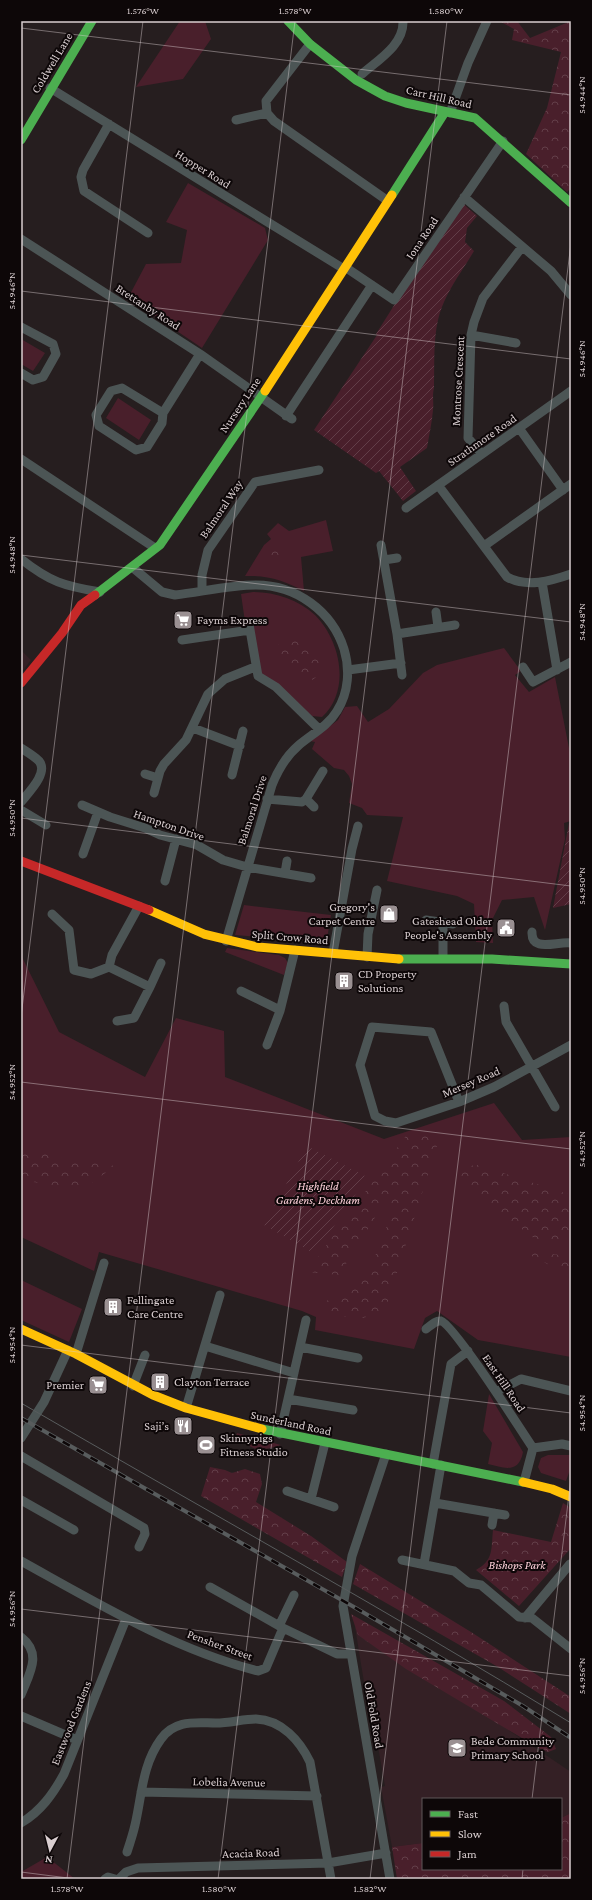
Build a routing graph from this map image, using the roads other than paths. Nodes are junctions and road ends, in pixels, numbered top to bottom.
1 (92, 21) edge
2 (288, 21) edge
3 (403, 21) edge
4 (486, 21) edge
5 (310, 44) junction
6 (362, 74) dead end
7 (50, 88) junction
8 (448, 112) junction
9 (267, 113) junction
10 (236, 120) dead end
11 (109, 124) junction
12 (21, 140) edge
13 (503, 141) junction
14 (464, 197) junction
15 (388, 201) junction
16 (571, 203) edge
17 (148, 233) dead end
18 (21, 239) edge
19 (522, 247) junction
20 (344, 268) junction
21 (372, 285) junction
22 (571, 295) edge
23 (21, 327) edge
24 (472, 334) junction
25 (516, 343) dead end
26 (200, 354) junction
27 (21, 373) edge
28 (571, 391) edge
29 (260, 398) junction
30 (163, 413) junction
31 (519, 428) junction
32 (482, 454) junction
33 (21, 459) edge
34 (319, 470) dead end
35 (571, 484) edge
36 (438, 485) junction
37 (563, 490) junction
38 (406, 508) dead end
39 (381, 545) dead end
40 (484, 546) junction
41 (155, 548) junction
42 (397, 558) dead end
43 (21, 559) edge
44 (384, 560) junction
45 (132, 567) junction
46 (571, 574) edge
47 (542, 582) junction
48 (100, 592) junction
49 (202, 592) junction
50 (436, 612) dead end
51 (455, 625) dead end
52 (438, 628) junction
53 (397, 634) junction
54 (182, 640) dead end
55 (571, 662) edge
56 (400, 664) junction
57 (255, 667) junction
58 (523, 667) dead end
59 (348, 670) junction
60 (557, 670) junction
61 (402, 675) dead end
62 (21, 683) edge
63 (193, 728) junction
64 (319, 729) junction
65 (243, 731) dead end
66 (240, 746) junction
67 (21, 748) edge
68 (323, 771) dead end
69 (145, 774) dead end
70 (232, 775) dead end
71 (158, 778) junction
72 (154, 793) dead end
73 (267, 799) junction
74 (306, 799) junction
75 (21, 802) edge
76 (82, 805) dead end
77 (314, 807) dead end
78 (21, 810) edge
79 (98, 812) junction
80 (46, 825) dead end
81 (358, 826) dead end
82 (176, 840) junction
83 (83, 854) dead end
84 (21, 861) edge
85 (287, 861) dead end
86 (247, 867) junction
87 (285, 873) junction
88 (311, 878) dead end
89 (165, 881) dead end
90 (377, 890) dead end
91 (139, 906) junction
92 (52, 914) dead end
93 (426, 920) dead end
94 (443, 923) junction
95 (453, 924) dead end
96 (532, 932) dead end
97 (226, 941) junction
98 (571, 943) edge
99 (295, 950) junction
100 (333, 952) junction
101 (367, 957) junction
102 (443, 958) junction
103 (161, 963) dead end
104 (571, 964) edge
105 (108, 967) junction
106 (150, 987) junction
107 (241, 991) dead end
108 (504, 1006) dead end
109 (280, 1010) junction
110 (117, 1021) dead end
111 (267, 1045) dead end
112 (571, 1046) edge
113 (531, 1068) junction
114 (459, 1102) junction
115 (555, 1107) dead end
116 (104, 1263) dead end
117 (220, 1295) dead end
118 (306, 1320) dead end
119 (21, 1329) edge
120 (426, 1329) dead end
121 (205, 1346) junction
122 (300, 1347) junction
123 (468, 1351) junction
124 (72, 1352) junction
125 (145, 1355) dead end
126 (358, 1358) dead end
127 (294, 1373) junction
128 (133, 1386) junction
129 (571, 1391) edge
130 (496, 1392) junction
131 (288, 1399) junction
132 (186, 1408) junction
133 (353, 1410) dead end
134 (280, 1434) junction
135 (21, 1438) edge
136 (325, 1443) junction
137 (571, 1446) edge
138 (533, 1448) junction
139 (386, 1454) junction
140 (21, 1456) edge
141 (437, 1464) junction
142 (524, 1482) junction
143 (287, 1491) dead end
144 (571, 1497) edge
145 (311, 1499) junction
146 (21, 1500) edge
147 (435, 1503) junction
148 (334, 1507) dead end
149 (494, 1513) junction
150 (505, 1515) dead end
151 (492, 1525) dead end
152 (74, 1530) dead end
153 (139, 1547) dead end
154 (402, 1560) dead end
155 (21, 1561) edge
156 (424, 1564) junction
157 (570, 1564) edge
158 (210, 1587) dead end
159 (294, 1595) dead end
160 (525, 1618) junction
161 (126, 1619) junction
162 (281, 1627) junction
163 (21, 1637) edge
164 (571, 1649) edge
165 (350, 1654) junction
166 (21, 1695) edge
167 (21, 1716) edge
168 (77, 1740) junction
169 (141, 1792) junction
170 (317, 1796) junction
171 (21, 1823) edge
172 (127, 1852) dead end
173 (386, 1853) junction
174 (328, 1863) junction
175 (104, 1879) edge
176 (115, 1879) edge
177 (119, 1879) edge
178 (331, 1879) edge
179 (390, 1879) edge

1 - 7 street, Coldwell Lane
2 - 5 street, Carr Hill Road
3 - 6 street
4 - 8 street
5 - 8 street, Carr Hill Road
5 - 9 street
7 - 11 street, Hopper Road
7 - 12 street, Coldwell Lane
8 - 13 street, Carr Hill Road
8 - 15 street, Nursery Lane
9 - 10 street
9 - 15 street
11 - 17 street
11 - 20 street, Hopper Road
13 - 14 street, Iona Road
13 - 16 street, Carr Hill Road
14 - 19 street
14 - 21 street, Iona Road
15 - 20 street, Nursery Lane
18 - 26 street, Brettanby Road
19 - 22 street
19 - 24 street, Montrose Crescent
20 - 21 street, Iona Road
20 - 29 street, Nursery Lane
21 - 29 street, Brettanby Road
23 - 27 street
24 - 25 street
24 - 32 street, Montrose Crescent
26 - 29 street, Brettanby Road
26 - 30 street
28 - 31 street, Strathmore Road
29 - 41 street, Nursery Lane
30 - 30 street
31 - 32 street, Strathmore Road
31 - 37 street
32 - 36 street, Strathmore Road
33 - 41 street
34 - 49 street, Balmoral Way
35 - 37 street
36 - 38 street, Strathmore Road
36 - 40 street
37 - 40 street
39 - 44 street
40 - 47 street
41 - 45 street, Nursery Lane
42 - 44 street
43 - 48 street
44 - 53 street
45 - 48 street, Nursery Lane
45 - 49 street, Balmoral Drive
46 - 47 street
47 - 60 street
48 - 62 street, Nursery Lane
49 - 59 street, Balmoral Drive
50 - 52 street
51 - 52 street
52 - 53 street
53 - 56 street
54 - 57 street
55 - 60 street
56 - 59 street
56 - 61 street
57 - 63 street
57 - 64 street
58 - 60 street
59 - 64 street, Balmoral Drive
63 - 66 street
63 - 71 street
64 - 73 street, Balmoral Drive
65 - 66 street
66 - 70 street
67 - 75 street
68 - 74 street
69 - 71 street
71 - 72 street
73 - 74 street
73 - 86 street, Balmoral Drive
74 - 77 street
76 - 79 street, Hampton Drive
78 - 80 street
79 - 82 street, Hampton Drive
79 - 83 street
81 - 100 street
82 - 86 street, Hampton Drive
82 - 89 street
84 - 91 street, Split Crow Road
85 - 87 street
86 - 87 street, Hampton Drive
86 - 97 street, Balmoral Drive
87 - 88 street, Hampton Drive
90 - 101 street
91 - 97 street, Split Crow Road
91 - 105 street
92 - 105 street
93 - 94 street
94 - 95 street
94 - 102 street
96 - 98 street
97 - 99 street, Split Crow Road
99 - 100 street, Split Crow Road
99 - 109 street
100 - 101 street, Split Crow Road
101 - 102 street, Split Crow Road
102 - 104 street, Split Crow Road
103 - 106 street
105 - 106 street
106 - 110 street
107 - 109 street
108 - 113 street
109 - 111 street
112 - 113 street, Mersey Road
113 - 114 street, Mersey Road
113 - 115 street
114 - 114 street, Mersey Road
116 - 124 street
117 - 121 street
118 - 122 street
119 - 124 street, Sunderland Road
120 - 123 street, East Hill Road
121 - 127 street
121 - 132 street
122 - 126 street
122 - 127 street
123 - 130 street, East Hill Road
123 - 141 street
124 - 128 street, Sunderland Road
124 - 135 street
125 - 128 street
127 - 131 street
128 - 132 street, Sunderland Road
129 - 130 street
130 - 138 street, East Hill Road
131 - 133 street
131 - 134 street
132 - 134 street, Sunderland Road
134 - 136 street, Sunderland Road
136 - 139 street, Sunderland Road
136 - 145 street
137 - 138 street
138 - 142 street
139 - 141 street, Sunderland Road
139 - 165 street, Old Fold Road
140 - 153 street
141 - 142 street, Sunderland Road
141 - 147 street
142 - 144 street, Sunderland Road
143 - 145 street
145 - 148 street
146 - 152 street
147 - 149 street
147 - 156 street
149 - 150 street
149 - 151 street
154 - 156 street
155 - 161 street, Pensher Street
156 - 160 street
157 - 160 street
158 - 162 street
159 - 162 street, Pensher Street
160 - 164 street
161 - 162 street, Pensher Street
161 - 168 street, Eastwood Gardens
162 - 165 street
163 - 166 street
165 - 173 street, Old Fold Road
167 - 168 street
168 - 171 street, Eastwood Gardens
169 - 170 street, Lobelia Avenue
169 - 170 street
169 - 172 street
170 - 174 street
173 - 174 street, Acacia Road
173 - 179 street, Old Fold Road
174 - 177 street, Acacia Road
174 - 178 street
175 - 176 street

